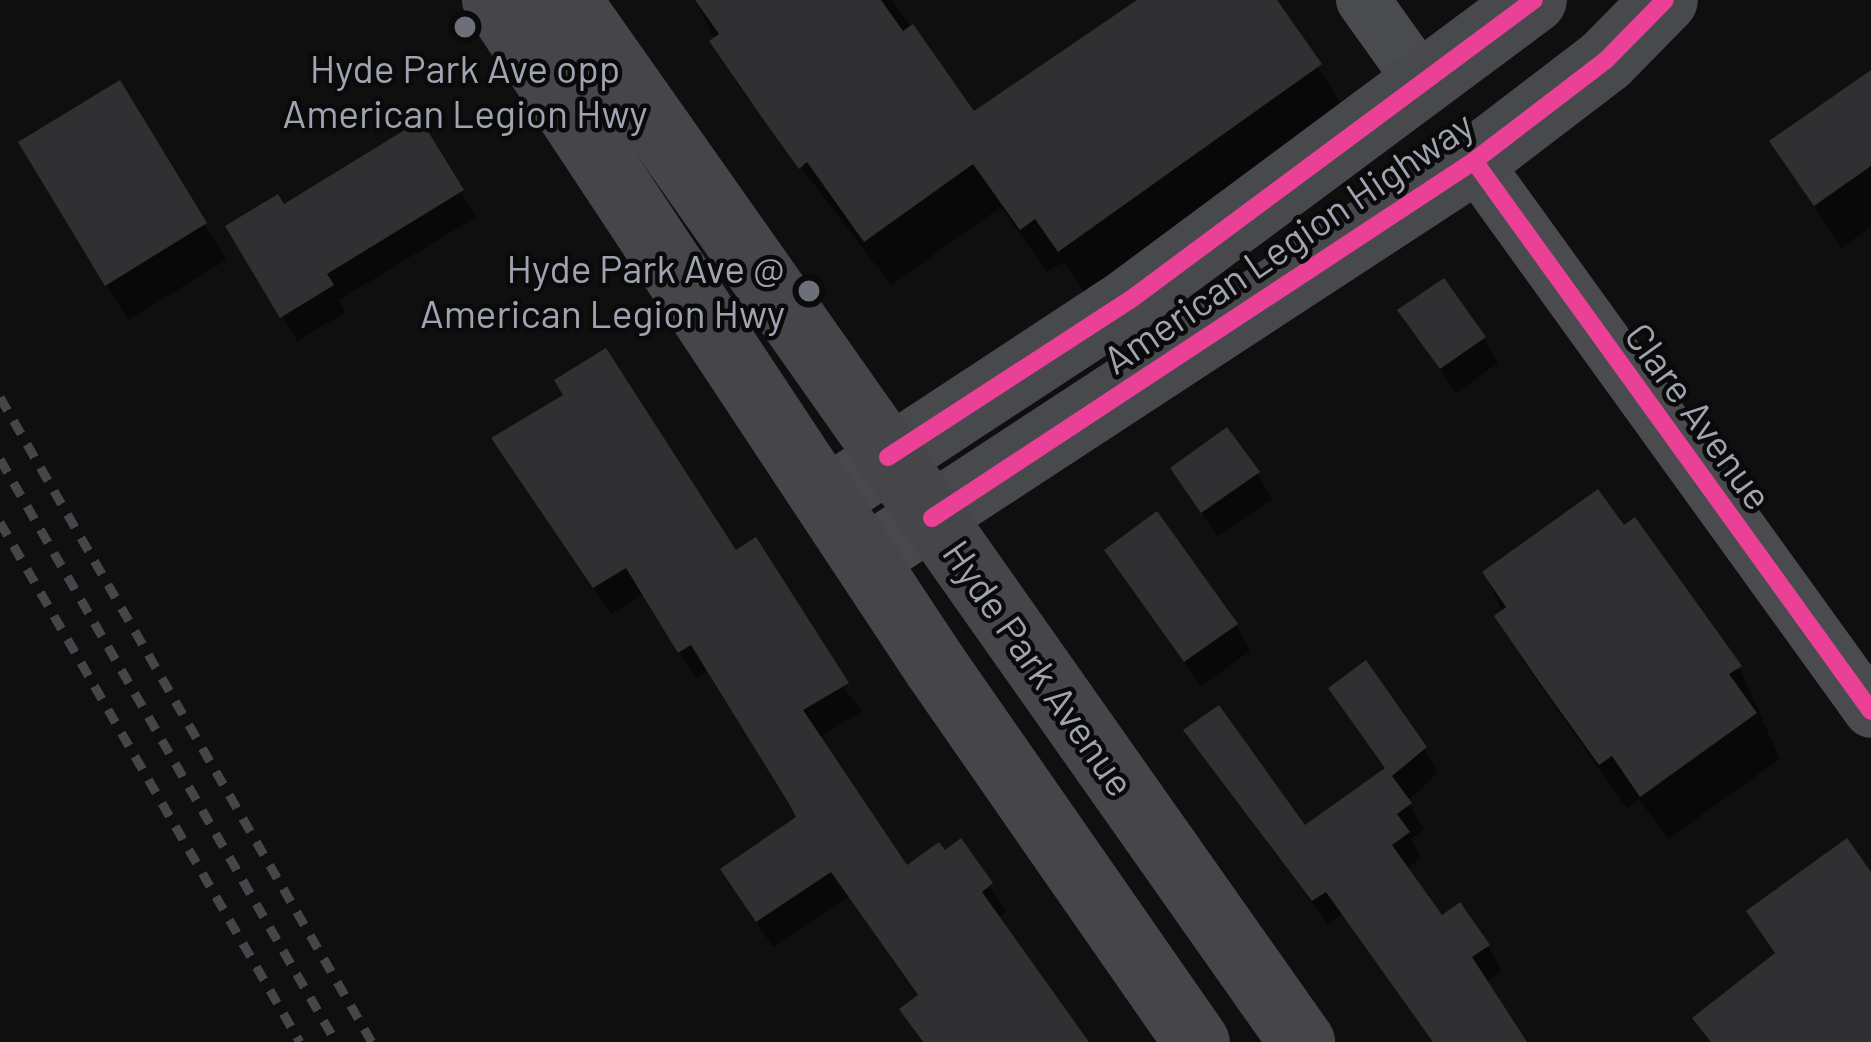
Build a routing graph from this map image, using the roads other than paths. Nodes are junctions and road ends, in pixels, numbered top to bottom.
1 (494, 0) edge
2 (568, 0) edge
3 (1364, 0) edge
4 (1534, 0) edge
5 (1665, 0) edge
6 (1425, 87) junction
7 (1474, 161) junction
8 (888, 458) junction
9 (826, 500) junction
10 (932, 518) junction
11 (867, 558) junction
12 (1871, 711) edge
13 (1197, 1042) edge
14 (1302, 1042) edge

1 - 9 main road, Hyde Park Avenue
2 - 8 main road, Hyde Park Avenue
3 - 6 street
4 - 6 main road, American Legion Highway
5 - 7 main road, American Legion Highway
6 - 8 main road, American Legion Highway
7 - 10 main road, American Legion Highway
7 - 12 street, Clare Avenue
8 - 9 main road, American Legion Highway
8 - 10 main road, Hyde Park Avenue
9 - 11 main road, Hyde Park Avenue
10 - 11 main road, American Legion Highway
10 - 14 main road, Hyde Park Avenue
11 - 13 main road, Hyde Park Avenue

